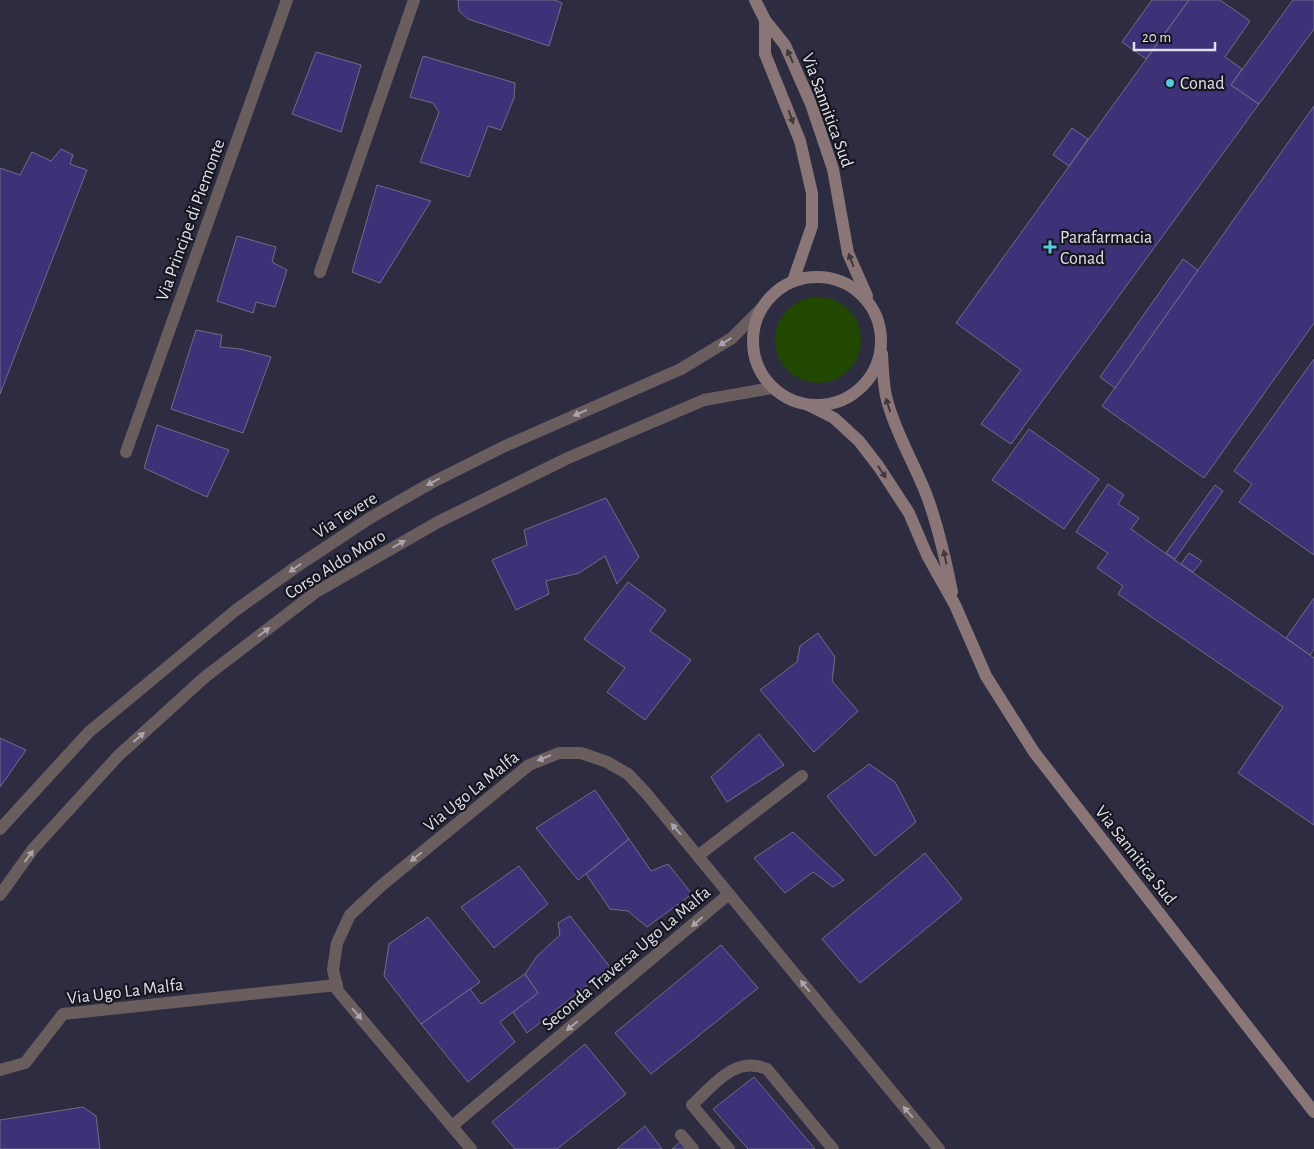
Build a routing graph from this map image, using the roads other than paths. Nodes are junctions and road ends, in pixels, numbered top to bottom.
1 (287, 0) edge
2 (414, 0) edge
3 (755, 0) edge
4 (765, 20) junction
5 (320, 272) dead end
6 (793, 280) junction
7 (871, 305) junction
8 (761, 309) junction
9 (881, 347) junction
10 (772, 388) junction
11 (808, 405) junction
12 (126, 452) dead end
13 (955, 604) junction
14 (802, 776) dead end
15 (0, 829) edge
16 (699, 856) junction
17 (729, 894) junction
18 (0, 895) edge
19 (337, 985) junction
20 (0, 1070) edge
21 (1314, 1112) edge
22 (452, 1126) junction
23 (682, 1135) dead end
24 (471, 1149) edge
25 (694, 1149) edge
26 (729, 1149) edge
27 (833, 1149) edge
28 (939, 1149) edge

1 - 12 street, Via Principe di Piemonte
2 - 5 street
3 - 4 main road
4 -> 6 main road
7 -> 4 main road, Via Sannitica Sud
6 - 7 main road
6 - 8 main road
7 - 9 main road
8 - 10 main road
8 -> 15 street, Via Tevere
9 - 11 main road
13 -> 9 main road, Via Sannitica Sud
10 - 11 main road
18 -> 10 street, Corso Aldo Moro
11 -> 13 main road, Via Sannitica Sud
13 - 21 main road, Via Sannitica Sud
14 - 16 street
16 - 17 street, Via Ugo La Malfa
16 -> 19 street, Via Ugo La Malfa
17 -> 22 street, Seconda Traversa Ugo La Malfa
28 -> 17 street, Seconda Traversa Ugo La Malfa
19 - 20 street, Via Ugo La Malfa
19 -> 22 street, Via Ugo La Malfa
22 - 24 street, Via Ugo La Malfa
23 - 25 street
26 - 27 street

